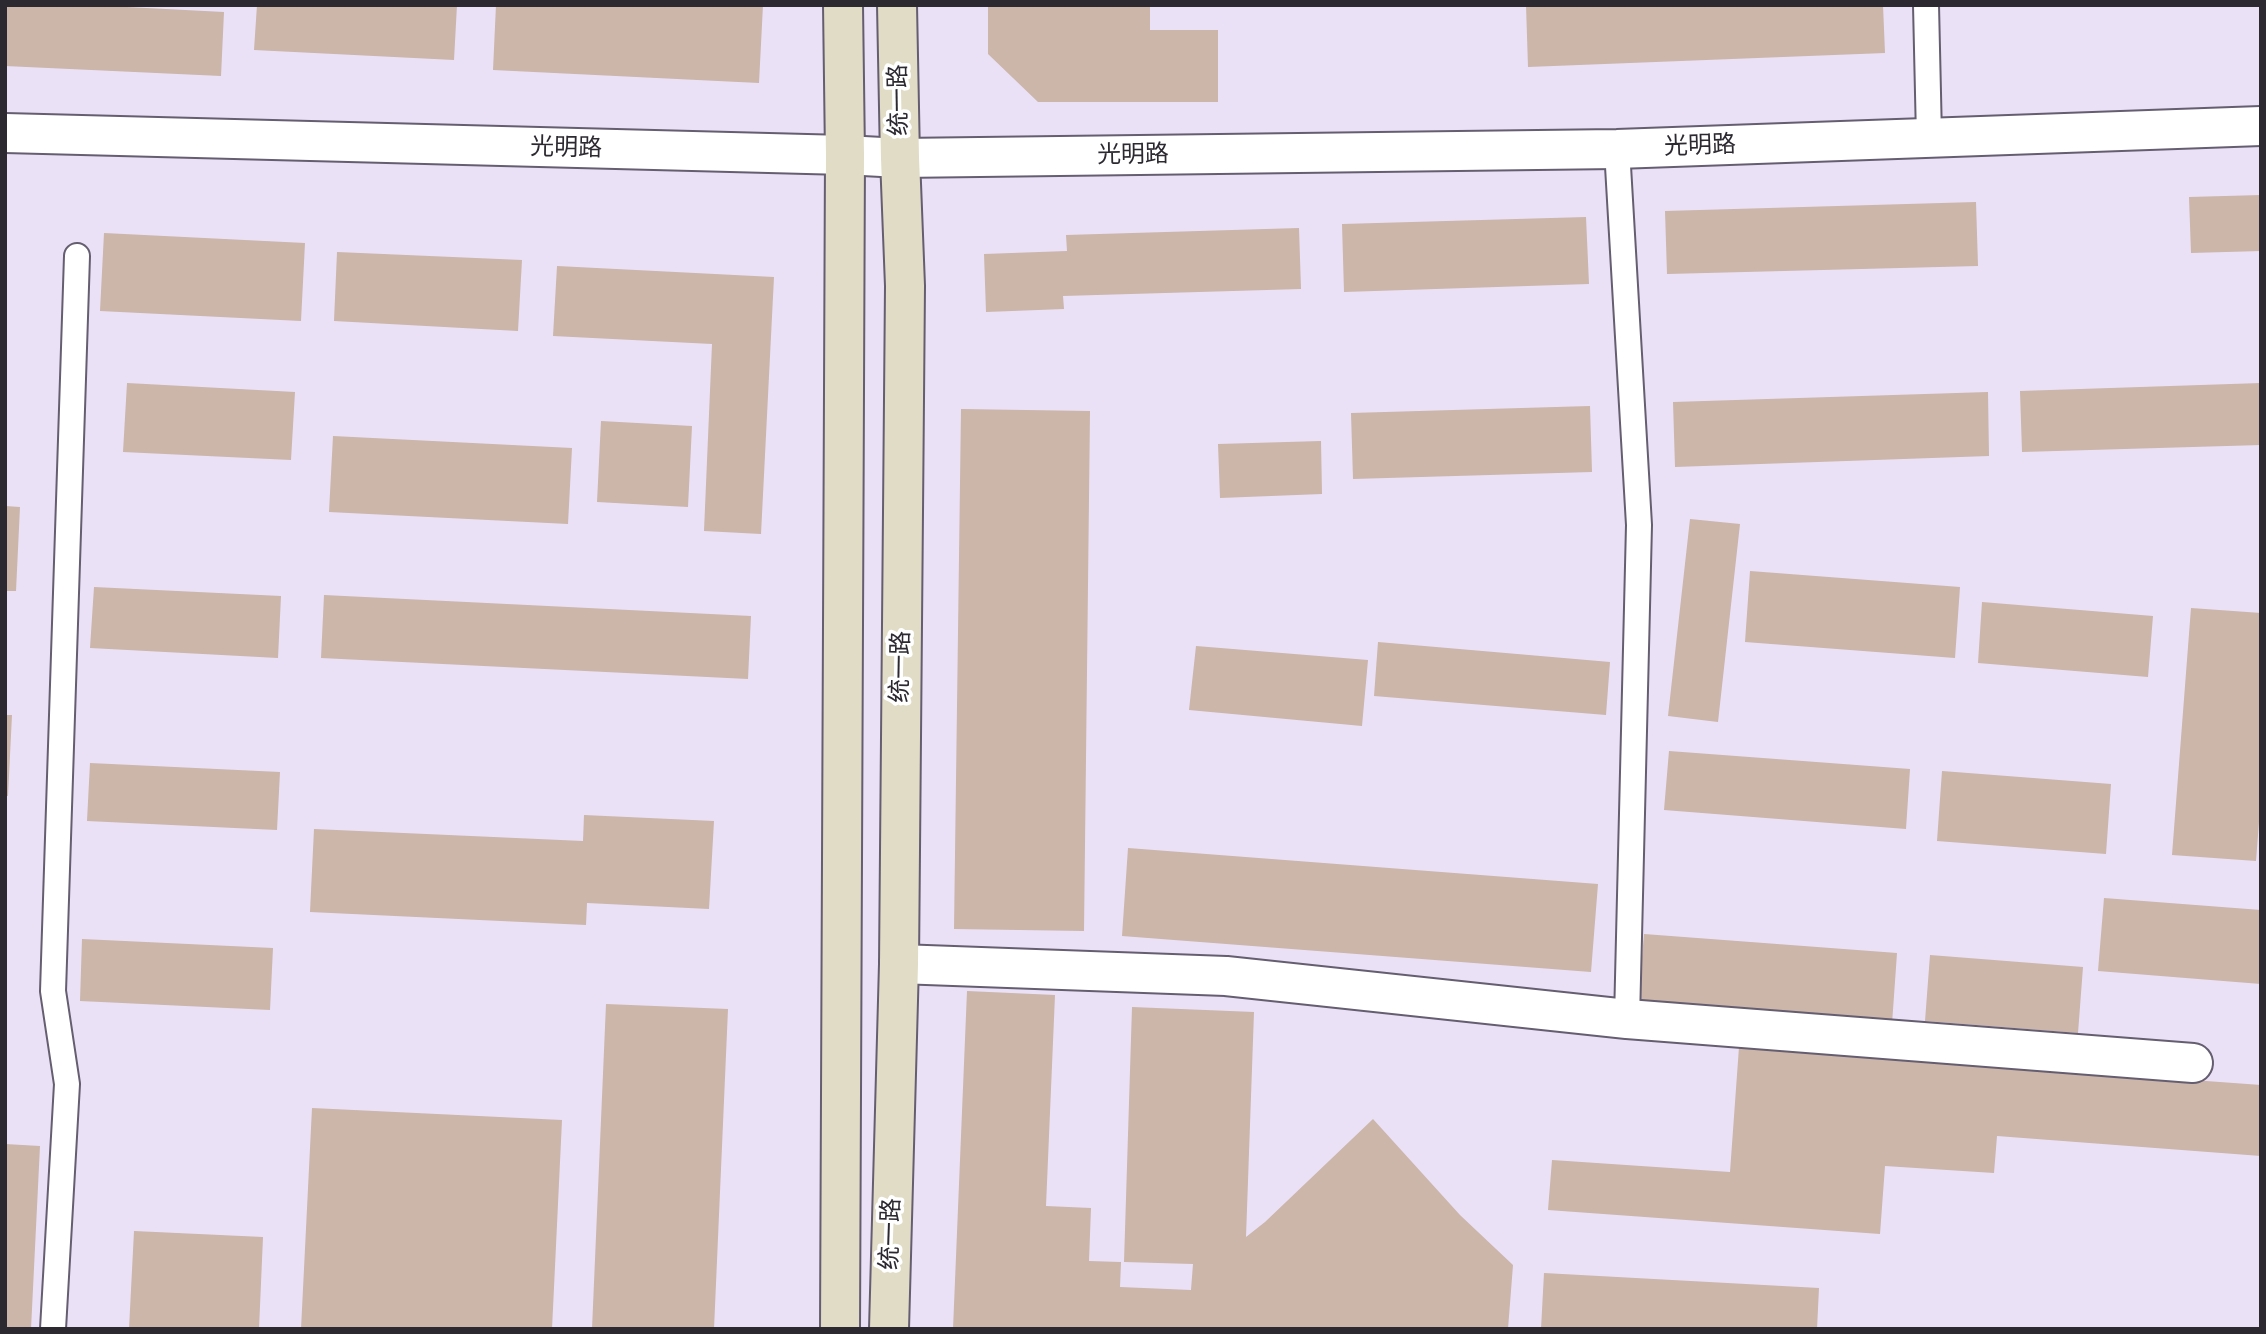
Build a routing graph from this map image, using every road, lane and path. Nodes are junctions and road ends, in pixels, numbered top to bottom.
1 (843, 5) edge
2 (897, 5) edge
3 (1926, 5) edge
4 (2261, 127) edge
5 (5, 133) edge
6 (1929, 137) junction
7 (1617, 149) junction
8 (845, 155) junction
9 (900, 159) junction
10 (77, 256) dead end
11 (899, 964) junction
12 (1627, 1019) junction
13 (2193, 1063) dead end
14 (889, 1328) edge
15 (53, 1329) edge
16 (840, 1329) edge

1 - 8 main road, 统一路
2 - 9 main road, 统一路
3 - 6 lane
4 - 6 street, 光明路
5 - 8 street, 光明路
6 - 7 street, 光明路
7 - 9 street, 光明路
7 - 12 lane
8 - 9 street, 光明路
8 - 16 main road, 统一路
9 - 11 main road, 统一路
10 - 15 lane
11 - 12 street
11 - 14 main road, 统一路
12 - 13 street

